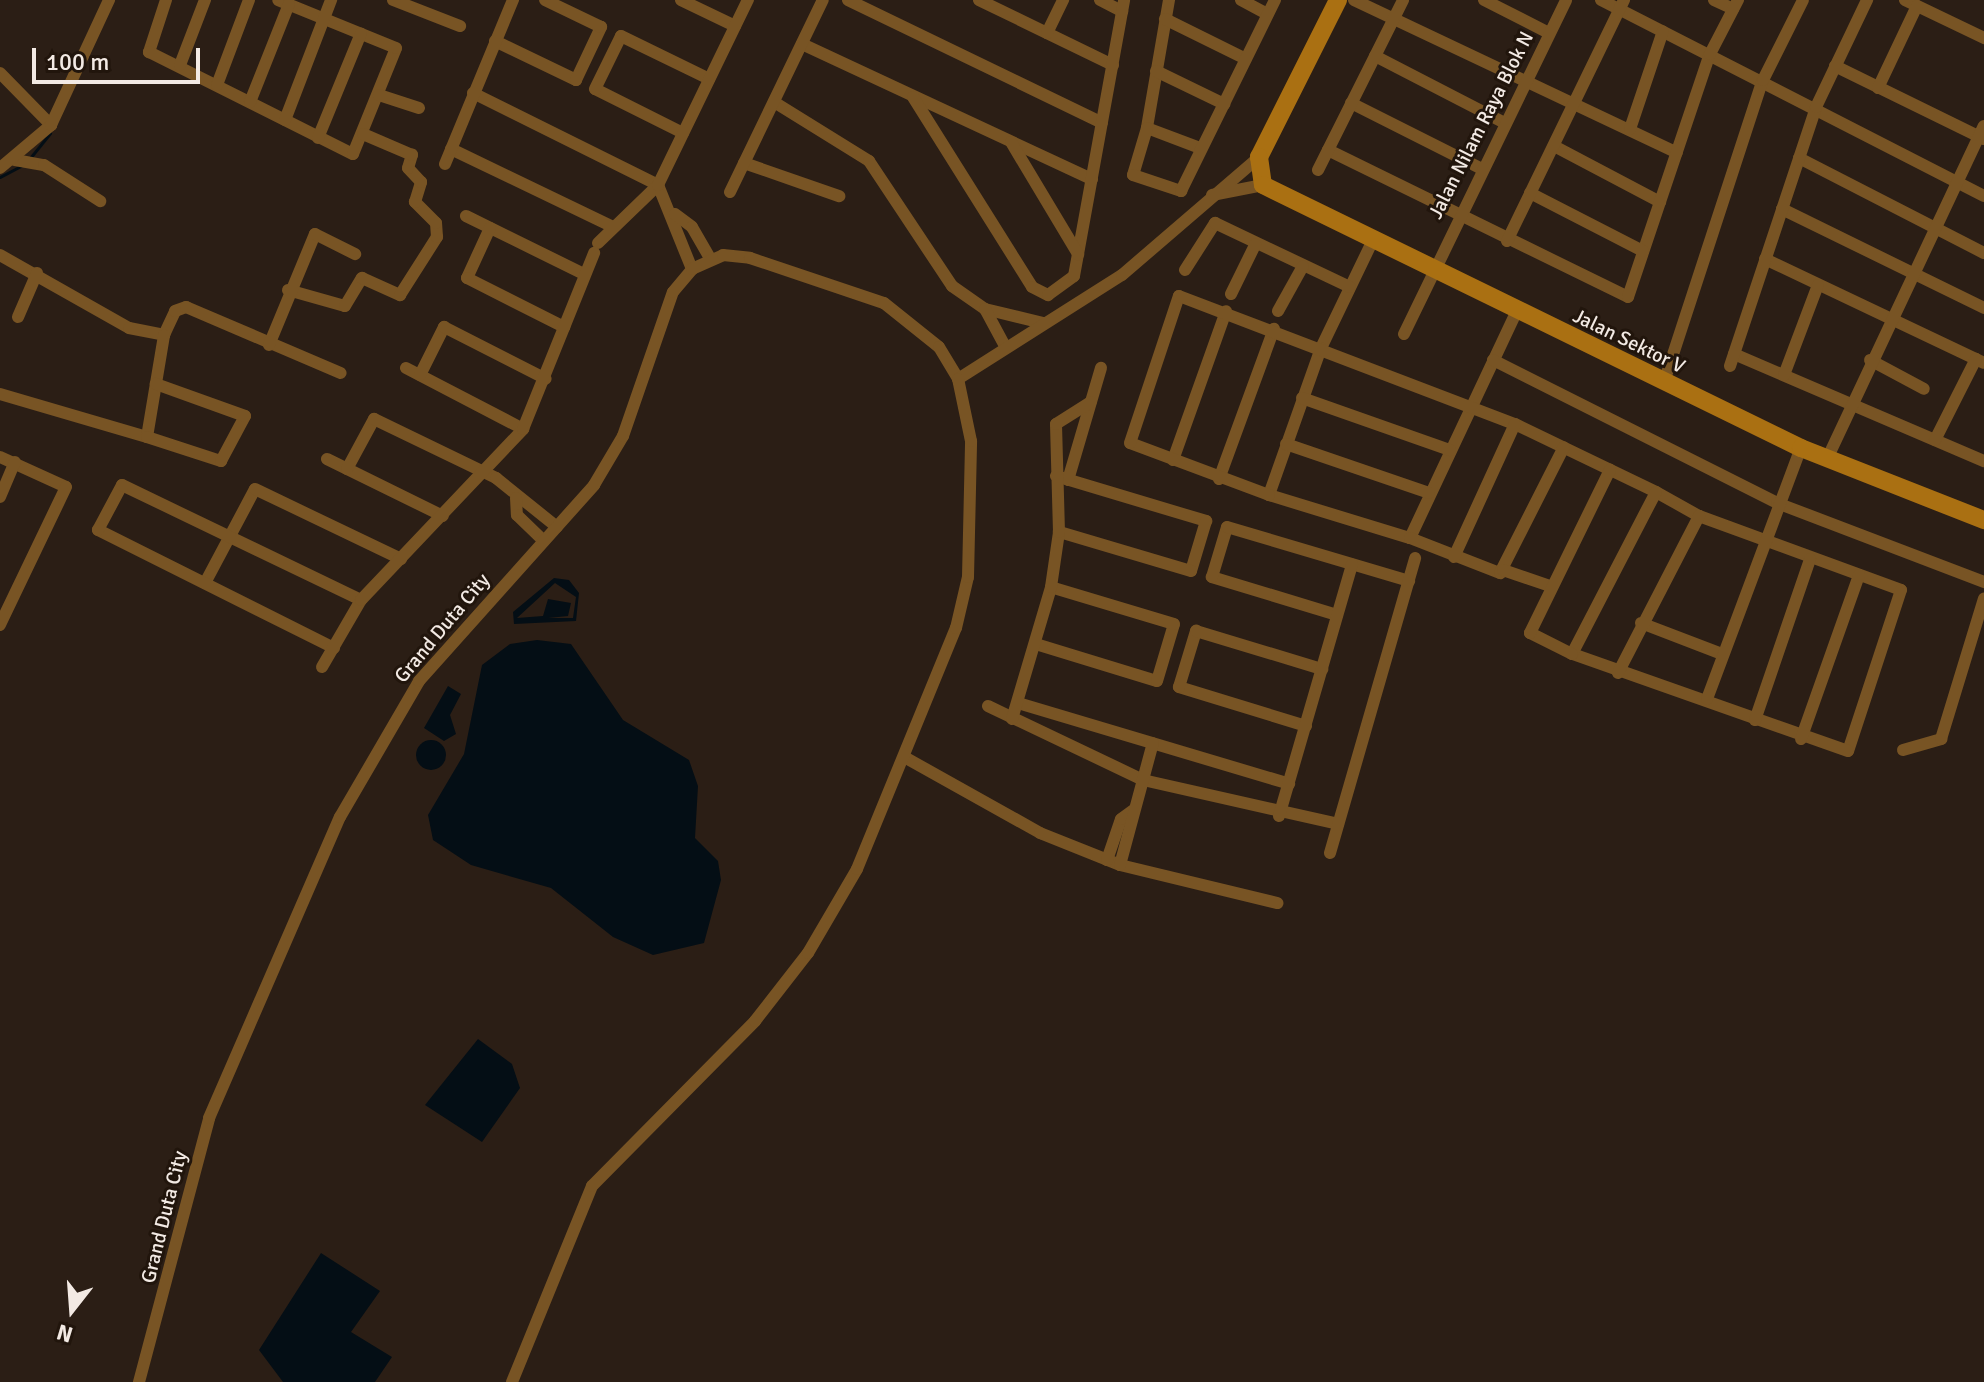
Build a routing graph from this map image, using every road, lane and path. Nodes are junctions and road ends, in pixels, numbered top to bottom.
1 (109, 0) edge
2 (166, 0) edge
3 (205, 0) edge
4 (249, 0) edge
5 (331, 0) edge
6 (393, 0) edge
7 (513, 0) edge
8 (545, 0) edge
9 (681, 0) edge
10 (748, 0) edge
11 (823, 0) edge
12 (848, 0) edge
13 (979, 0) edge
14 (1063, 0) edge
15 (1100, 0) edge
16 (1169, 0) edge
17 (1241, 0) edge
18 (1275, 0) edge
19 (1338, 0) edge
20 (1354, 0) edge
21 (1403, 0) edge
22 (1484, 0) edge
23 (1566, 0) edge
24 (1601, 0) edge
25 (1714, 0) edge
26 (1803, 0) edge
27 (1867, 0) edge
28 (284, 2) edge
29 (1911, 3) edge
30 (1002, 5) edge
31 (1123, 5) edge
32 (1622, 5) edge
33 (1736, 5) edge
34 (1267, 14) junction
35 (1396, 14) junction
36 (324, 18) junction
37 (1165, 19) junction
38 (460, 26) dead end
39 (735, 26) junction
40 (1663, 31) junction
41 (361, 33) junction
42 (1047, 33) junction
43 (1549, 33) junction
44 (1984, 38) edge
45 (495, 41) junction
46 (802, 44) junction
47 (1710, 54) junction
48 (1375, 56) junction
49 (1246, 59) junction
50 (180, 65) junction
51 (1113, 65) junction
52 (1835, 66) junction
53 (1156, 71) junction
54 (0, 73) edge
55 (1527, 78) junction
56 (709, 79) junction
57 (1763, 80) junction
58 (217, 85) junction
59 (1878, 88) junction
60 (473, 93) junction
61 (379, 95) junction
62 (913, 97) junction
63 (250, 102) junction
64 (774, 102) junction
65 (1576, 102) junction
66 (1351, 103) junction
67 (1224, 104) junction
68 (1816, 107) junction
69 (419, 108) dead end
70 (285, 120) junction
71 (1102, 123) junction
72 (1505, 123) junction
73 (51, 125) junction
74 (1147, 128) junction
75 (1630, 129) junction
76 (683, 133) junction
77 (363, 134) junction
78 (1982, 134) edge
79 (318, 138) junction
80 (1011, 142) junction
81 (1554, 146) junction
82 (1200, 148) junction
83 (451, 149) junction
84 (1328, 150) junction
85 (1677, 153) junction
86 (1259, 157) junction
87 (1799, 158) junction
88 (15, 160) junction
89 (744, 163) junction
90 (445, 164) dead end
91 (0, 168) edge
92 (1482, 169) junction
93 (1318, 170) dead end
94 (1092, 179) junction
95 (1954, 181) junction
96 (658, 185) junction
97 (1263, 185) junction
98 (730, 192) dead end
99 (1530, 193) junction
100 (1212, 195) junction
101 (839, 196) dead end
102 (1984, 196) edge
103 (100, 201) dead end
104 (1660, 202) junction
105 (1782, 209) junction
106 (675, 214) junction
107 (466, 216) dead end
108 (1458, 216) junction
109 (611, 226) junction
110 (490, 228) junction
111 (1933, 228) junction
112 (1373, 240) junction
113 (1507, 241) junction
114 (1255, 245) junction
115 (1643, 251) junction
116 (1984, 253) edge
117 (355, 254) dead end
118 (1078, 254) junction
119 (0, 255) edge
120 (1765, 259) junction
121 (711, 260) junction
122 (1303, 266) junction
123 (1432, 268) junction
124 (692, 269) junction
125 (1185, 270) dead end
126 (37, 273) junction
127 (1913, 273) junction
128 (584, 274) junction
129 (1818, 285) junction
130 (1350, 287) junction
131 (288, 290) junction
132 (1231, 294) dead end
133 (1984, 308) edge
134 (985, 309) junction
135 (1226, 311) junction
136 (1278, 311) dead end
137 (1517, 311) junction
138 (18, 317) dead end
139 (1891, 317) junction
140 (1043, 323) junction
141 (564, 327) junction
142 (1274, 329) junction
143 (1404, 334) dead end
144 (164, 335) junction
145 (269, 345) junction
146 (1006, 348) junction
147 (1321, 348) junction
148 (1493, 360) junction
149 (1870, 360) junction
150 (1980, 361) edge
151 (406, 368) dead end
152 (1101, 368) dead end
153 (341, 373) dead end
154 (420, 375) junction
155 (1784, 375) junction
156 (546, 379) junction
157 (958, 379) junction
158 (1664, 382) junction
159 (156, 384) junction
160 (1924, 389) dead end
161 (0, 394) edge
162 (1302, 398) junction
163 (1474, 399) junction
164 (1091, 402) junction
165 (1851, 405) junction
166 (1515, 424) junction
167 (523, 429) junction
168 (147, 437) junction
169 (1935, 440) junction
170 (1286, 444) junction
171 (1564, 447) junction
172 (1801, 448) junction
173 (1450, 450) junction
174 (0, 457) edge
175 (327, 459) dead end
176 (1827, 459) junction
177 (1173, 460) junction
178 (15, 462) junction
179 (1983, 465) edge
180 (347, 469) junction
181 (1610, 470) junction
182 (485, 473) junction
183 (1062, 478) junction
184 (1219, 479) junction
185 (1656, 492) junction
186 (1429, 493) junction
187 (1269, 495) junction
188 (0, 497) edge
189 (516, 498) junction
190 (1777, 503) junction
191 (443, 516) junction
192 (1699, 516) junction
193 (1984, 520) edge
194 (557, 527) junction
195 (1059, 532) junction
196 (231, 534) junction
197 (1764, 536) junction
198 (1410, 538) junction
199 (544, 541) junction
200 (1454, 557) junction
201 (1415, 558) dead end
202 (401, 559) junction
203 (1810, 559) junction
204 (1352, 564) junction
205 (1503, 570) junction
206 (1859, 575) junction
207 (1409, 581) junction
208 (1984, 582) edge
209 (205, 583) junction
210 (1550, 586) junction
211 (1051, 587) junction
212 (361, 600) junction
213 (1983, 601) edge
214 (1337, 615) junction
215 (1641, 623) junction
216 (0, 625) edge
217 (1039, 645) junction
218 (334, 648) junction
219 (1572, 654) junction
220 (1722, 654) junction
221 (322, 667) dead end
222 (1322, 669) junction
223 (1618, 673) junction
224 (1707, 699) junction
225 (1018, 703) junction
226 (988, 706) dead end
227 (1012, 719) junction
228 (1755, 720) junction
229 (1306, 726) junction
230 (1801, 739) junction
231 (1153, 743) junction
232 (1903, 750) dead end
233 (906, 758) junction
234 (1143, 780) junction
235 (1289, 784) junction
236 (1279, 816) junction
237 (1338, 824) junction
238 (1330, 853) dead end
239 (1114, 862) junction
240 (1277, 903) dead end
241 (139, 1382) edge
242 (512, 1382) edge

1 - 73 street
2 - 50 street
3 - 50 street
4 - 58 street
5 - 36 street
6 - 38 street
7 - 45 street
8 - 45 street
9 - 39 street
10 - 39 street
11 - 46 street
12 - 71 street
13 - 30 street
14 - 42 street
15 - 31 street
16 - 37 street
17 - 34 street
18 - 34 street
19 - 86 street
20 - 35 street
21 - 35 street
22 - 43 street
23 - 43 street, Jalan Nilam Raya Blok N
24 - 32 street
25 - 33 street
26 - 57 street
27 - 52 street
28 - 36 street
28 - 63 street
29 - 44 street
29 - 59 street
30 - 42 street
31 - 51 street
32 - 40 street
32 - 65 street
33 - 47 street
34 - 49 street
35 - 48 street
35 - 55 street
36 - 41 street
36 - 70 street
37 - 49 street
37 - 53 street
39 - 56 street
40 - 47 street
40 - 75 street
41 - 61 street
41 - 79 street
42 - 51 street
43 - 55 street, Jalan Nilam Raya Blok N
45 - 60 street
46 - 62 street
46 - 64 street
47 - 57 street
47 - 85 street
48 - 66 street
48 - 72 street
49 - 67 street
50 - 58 street
51 - 71 street
52 - 59 street
52 - 68 street
53 - 67 street
53 - 74 street
54 - 73 street
55 - 65 street
55 - 72 street, Jalan Nilam Raya Blok N
56 - 76 street
56 - 76 street
57 - 68 street
57 - 158 street
58 - 63 street
59 - 78 street
60 - 83 street
60 - 96 street
61 - 69 street
61 - 77 street
62 - 80 street
62 - 118 street
63 - 70 street
64 - 89 street
64 - 134 street
65 - 75 street
65 - 81 street
66 - 84 street
66 - 92 street
67 - 82 street
68 - 87 street
68 - 95 street
70 - 79 street
71 - 94 street
72 - 92 street, Jalan Nilam Raya Blok N
73 - 88 street
74 - 82 street
74 - 82 street
75 - 85 street
76 - 96 street
77 - 79 street
77 - 131 street
78 - 95 street
80 - 94 street
80 - 118 street
81 - 99 street
81 - 104 street
83 - 90 street
83 - 109 street
84 - 93 street
84 - 108 street
85 - 104 street
86 - 97 street
86 - 100 street
87 - 105 street
87 - 111 street
88 - 91 street
88 - 103 street
89 - 98 street
89 - 101 street
92 - 108 street, Jalan Nilam Raya Blok N
94 - 118 street
95 - 102 street
95 - 111 street
96 - 106 street
96 - 109 street
97 - 100 street
97 - 112 street, Jalan Sektor V
99 - 113 street
99 - 115 street
100 - 140 street
104 - 115 street
105 - 120 street
105 - 127 street
106 - 121 street
106 - 124 street
107 - 110 street
108 - 113 street
108 - 123 street, Jalan Nilam Raya Blok N
109 - 128 street
110 - 128 street
110 - 141 street
111 - 116 street
111 - 127 street
112 - 123 street, Jalan Sektor V
112 - 130 street
113 - 115 street
114 - 122 street
114 - 125 street
114 - 132 street
117 - 131 street
119 - 126 street
120 - 129 street
120 - 155 street
121 - 124 street
121 - 157 street
122 - 130 street
122 - 136 street
123 - 137 street, Jalan Sektor V
123 - 143 street, Jalan Nilam Raya Blok N
124 - 194 street, Grand Duta City
126 - 138 street
126 - 144 street
127 - 133 street
127 - 139 street
128 - 141 street
129 - 139 street
129 - 155 street
130 - 147 street
131 - 145 street
134 - 140 street
134 - 146 street
135 - 142 street
135 - 177 street
135 - 177 street
137 - 148 street
137 - 158 street, Jalan Sektor V
139 - 149 street
139 - 150 street
140 - 146 street
141 - 156 street
142 - 147 street
142 - 184 street
144 - 145 street
144 - 159 street
145 - 153 street
146 - 157 street
147 - 162 street
147 - 163 street
148 - 163 street
148 - 190 street
149 - 160 street
149 - 165 street
150 - 169 street
151 - 154 street
152 - 164 street
154 - 156 street
154 - 167 street
155 - 165 street
156 - 167 street
157 - 233 street
158 - 172 street, Jalan Sektor V
159 - 168 street
159 - 168 street
161 - 168 street
162 - 170 street
162 - 173 street
163 - 166 street
163 - 173 street
164 - 183 street
164 - 183 street
165 - 169 street
165 - 176 street
166 - 171 street
166 - 200 street
167 - 182 street
169 - 179 street
170 - 186 street
170 - 187 street
171 - 181 street
171 - 205 street
172 - 176 street, Jalan Sektor V
172 - 190 street
173 - 186 street
174 - 178 street
175 - 180 street
176 - 193 street, Jalan Sektor V
177 - 184 street
178 - 188 street
178 - 216 street
180 - 182 street
180 - 191 street
181 - 185 street
181 - 210 street
182 - 189 street
182 - 191 street
183 - 195 street
183 - 195 street
184 - 187 street
185 - 192 street
185 - 219 street
186 - 198 street
187 - 198 street
189 - 194 street
189 - 199 street
190 - 197 street
190 - 208 street
191 - 202 street
192 - 197 street
192 - 215 street
194 - 199 street, Grand Duta City
195 - 211 street
196 - 202 street
196 - 209 street
196 - 209 street
196 - 212 street
197 - 203 street
197 - 220 street
198 - 200 street
199 - 241 street, Grand Duta City
200 - 205 street
201 - 207 street
202 - 212 street
203 - 206 street
203 - 228 street
204 - 207 street
204 - 214 street
204 - 214 street
205 - 210 street
206 - 230 street
206 - 230 street
207 - 237 street
209 - 218 street
210 - 219 street
211 - 217 street
211 - 217 street
212 - 218 street
213 - 232 street
214 - 222 street
215 - 220 street
215 - 223 street
217 - 225 street
218 - 221 street
219 - 223 street
220 - 224 street
222 - 229 street
222 - 229 street
223 - 224 street
224 - 228 street
225 - 227 street
225 - 231 street
226 - 227 street
227 - 234 street
228 - 230 street
229 - 235 street
231 - 234 street
231 - 235 street
233 - 239 street
233 - 242 street
234 - 236 street
234 - 239 street
235 - 236 street
236 - 237 street
237 - 238 street
239 - 240 street

